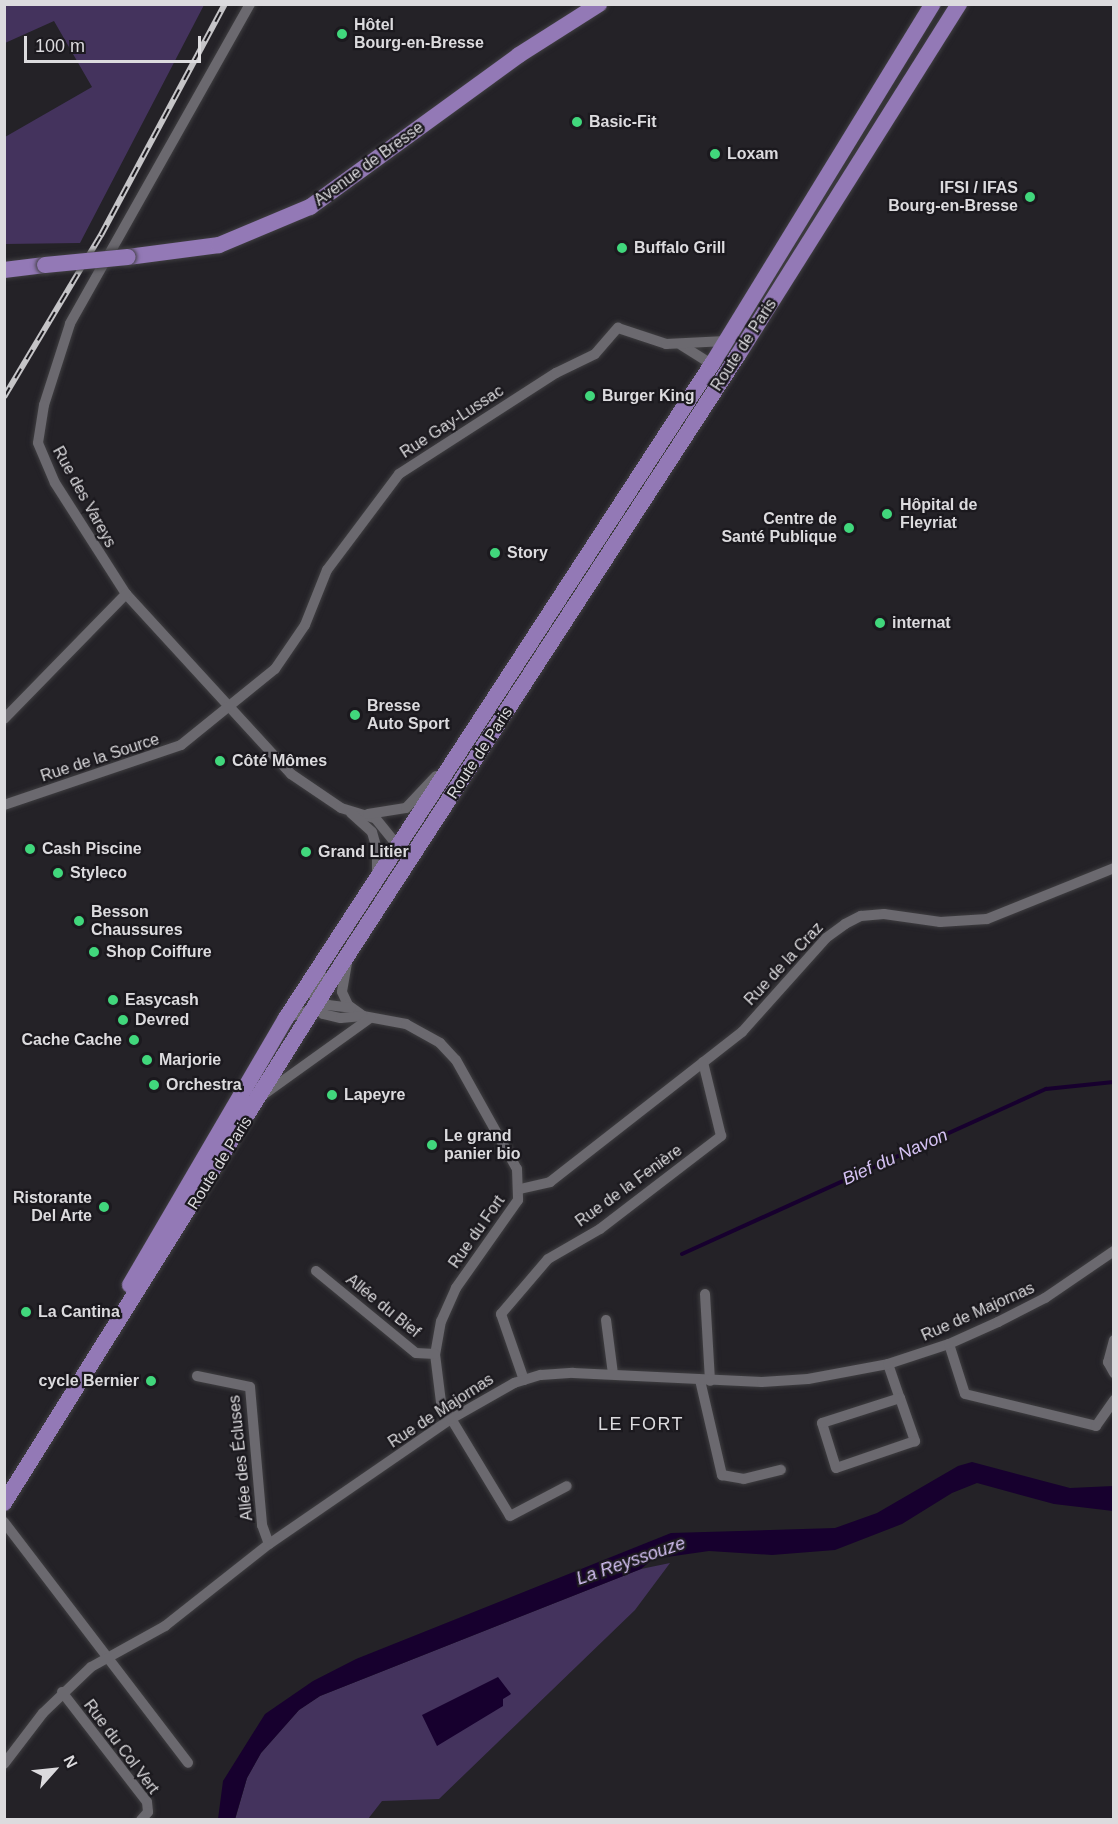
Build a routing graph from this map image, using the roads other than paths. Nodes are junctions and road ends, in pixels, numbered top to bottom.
1 (250, 4) edge
2 (599, 4) edge
3 (933, 4) edge
4 (959, 4) edge
5 (4, 270) edge
6 (726, 342) junction
7 (681, 345) junction
8 (712, 364) junction
9 (126, 594) junction
10 (229, 708) junction
11 (4, 719) edge
12 (456, 753) junction
13 (4, 805) edge
14 (346, 810) junction
15 (368, 814) junction
16 (372, 832) junction
17 (421, 843) junction
18 (394, 846) junction
19 (1113, 868) edge
20 (377, 877) junction
21 (387, 895) junction
22 (352, 949) junction
23 (327, 958) junction
24 (317, 1007) junction
25 (351, 1008) junction
26 (367, 1017) junction
27 (286, 1018) junction
28 (703, 1062) junction
29 (262, 1096) junction
30 (520, 1190) junction
31 (1113, 1251) edge
32 (316, 1271) dead end
33 (705, 1294) dead end
34 (606, 1320) dead end
35 (1113, 1340) edge
36 (949, 1344) junction
37 (435, 1354) junction
38 (1111, 1361) edge
39 (888, 1364) junction
40 (1113, 1373) edge
41 (613, 1374) junction
42 (197, 1376) dead end
43 (524, 1380) junction
44 (705, 1381) junction
45 (900, 1398) junction
46 (1113, 1400) edge
47 (451, 1419) junction
48 (781, 1470) dead end
49 (567, 1486) dead end
50 (4, 1487) edge
51 (4, 1503) edge
52 (4, 1522) edge
53 (269, 1544) junction
54 (109, 1655) junction
55 (62, 1692) junction
56 (188, 1763) dead end
57 (4, 1764) edge
58 (141, 1820) edge

1 - 9 street, Rue des Vareys
2 - 5 main road, Avenue de Bresse, bridge
3 - 6 main road, Route de Paris
4 - 17 main road, Route de Paris
6 - 7 street, Rue Gay-Lussac
6 - 8 main road, Route de Paris
7 - 8 street, Rue Gay-Lussac
7 - 10 street, Rue Gay-Lussac
8 - 12 main road, Route de Paris
9 - 10 street, Rue des Vareys
9 - 11 street
10 - 13 street, Rue de la Source
10 - 14 street, Rue des Vareys
12 - 15 street, Rue des Vareys
12 - 18 main road, Route de Paris
14 - 15 street, Rue des Vareys
14 - 16 street, Rue des Vareys
15 - 18 street
16 - 18 street, Rue des Vareys
16 - 20 street
17 - 18 street
17 - 21 main road, Route de Paris
18 - 20 main road, Route de Paris
18 - 21 street
19 - 28 street, Rue de la Craz
20 - 23 main road, Route de Paris
21 - 22 main road, Route de Paris
22 - 24 main road, Route de Paris
22 - 25 street
23 - 24 street
23 - 27 main road, Route de Paris
24 - 25 street
24 - 26 street, Rue du Fort
24 - 27 street
24 - 29 main road, Route de Paris
25 - 26 street, Rue du Fort
26 - 29 street
26 - 30 street, Rue du Fort
27 - 50 main road, Route de Paris
28 - 30 street, Rue de la Craz
28 - 43 street, Rue de la Fenière
29 - 51 main road, Route de Paris
30 - 37 street, Rue du Fort
31 - 36 street, Rue de Majornas
32 - 37 street, Allée du Bief
33 - 44 street
34 - 41 street
35 - 38 street
36 - 39 street, Rue de Majornas
36 - 46 street
37 - 47 street, Rue du Fort
38 - 40 street
39 - 44 street, Rue de Majornas
39 - 45 street
41 - 43 street, Rue de Majornas
41 - 44 street, Rue de Majornas
42 - 53 street, Allée des Écluses
43 - 47 street, Rue de Majornas
44 - 48 street
45 - 45 street
47 - 49 street, Rue du Fort
47 - 53 street, Rue de Majornas
52 - 54 street
53 - 54 street, Rue de Majornas
54 - 55 street, Rue de Majornas
54 - 56 street
55 - 57 street, Rue de Majornas
55 - 58 street, Rue du Col Vert

